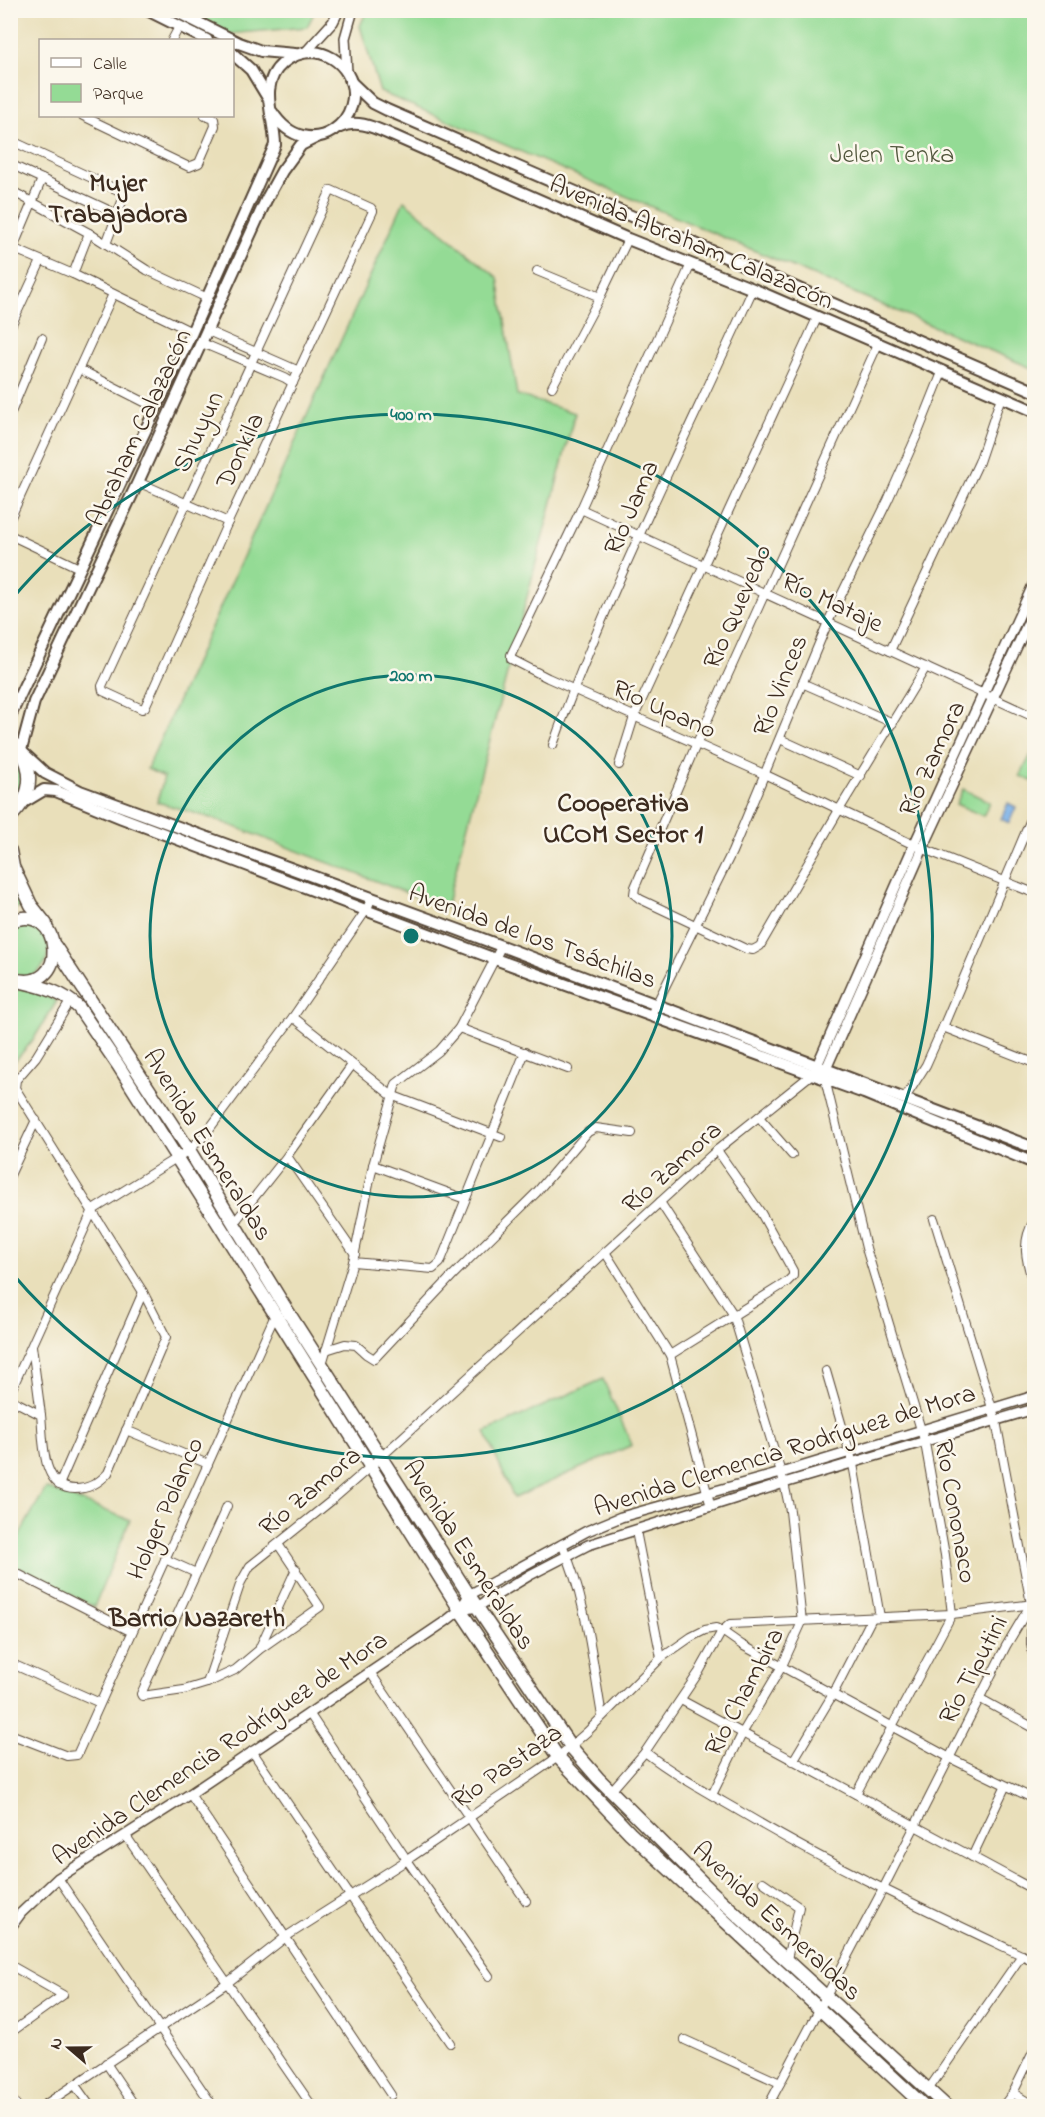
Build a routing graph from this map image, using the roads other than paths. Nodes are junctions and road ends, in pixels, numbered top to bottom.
1 (147, 10) edge
2 (173, 10) edge
3 (339, 10) edge
4 (353, 10) edge
5 (179, 27) junction
6 (173, 39) edge
7 (205, 39) edge
8 (231, 39) edge
9 (234, 40) edge
10 (301, 53) junction
11 (234, 55) edge
12 (349, 77) junction
13 (268, 98) junction
14 (272, 112) junction
15 (85, 117) edge
16 (208, 117) edge
17 (332, 132) junction
18 (318, 137) junction
19 (10, 140) edge
20 (10, 164) edge
21 (42, 179) junction
22 (10, 190) edge
23 (331, 190) joint
24 (32, 201) junction
25 (117, 214) junction
26 (89, 233) junction
27 (628, 239) junction
28 (106, 244) junction
29 (12, 248) edge
30 (41, 261) junction
31 (692, 264) junction
32 (537, 271) dead end
33 (73, 274) junction
34 (753, 290) junction
35 (113, 294) junction
36 (203, 296) dead end
37 (600, 297) junction
38 (817, 318) junction
39 (11, 325) edge
40 (208, 331) junction
41 (192, 332) junction
42 (42, 338) dead end
43 (202, 343) junction
44 (878, 344) junction
45 (256, 352) junction
46 (251, 363) junction
47 (79, 369) junction
48 (942, 370) junction
49 (299, 371) junction
50 (293, 383) junction
51 (552, 387) dead end
52 (1035, 391) edge
53 (1001, 397) junction
54 (156, 408) junction
55 (1035, 411) edge
56 (10, 415) edge
57 (138, 482) junction
58 (185, 505) junction
59 (581, 509) junction
60 (10, 519) edge
61 (228, 522) junction
62 (10, 535) edge
63 (640, 536) junction
64 (704, 565) junction
65 (76, 567) dead end
66 (1035, 583) edge
67 (765, 593) junction
68 (1035, 610) edge
69 (828, 622) junction
70 (890, 651) junction
71 (926, 667) junction
72 (802, 683) junction
73 (573, 688) junction
74 (984, 694) junction
75 (993, 698) junction
76 (144, 710) joint
77 (10, 716) edge
78 (634, 717) junction
79 (1035, 717) edge
80 (893, 723) junction
81 (780, 739) junction
82 (10, 740) edge
83 (696, 745) junction
84 (553, 746) dead end
85 (22, 751) junction
86 (620, 765) dead end
87 (764, 774) junction
88 (861, 776) junction
89 (24, 802) junction
90 (839, 810) junction
91 (1035, 812) edge
92 (10, 817) edge
93 (919, 847) junction
94 (10, 851) edge
95 (1005, 881) junction
96 (1035, 893) edge
97 (369, 904) junction
98 (10, 922) edge
99 (696, 924) junction
100 (53, 940) junction
101 (501, 947) junction
102 (495, 959) junction
103 (14, 982) edge
104 (71, 1000) junction
105 (654, 1010) junction
106 (293, 1017) junction
107 (943, 1027) junction
108 (459, 1028) junction
109 (525, 1052) junction
110 (1035, 1063) edge
111 (352, 1065) junction
112 (568, 1069) dead end
113 (820, 1072) junction
114 (392, 1095) junction
115 (905, 1098) junction
116 (759, 1117) junction
117 (36, 1120) junction
118 (492, 1133) junction
119 (632, 1133) dead end
120 (501, 1137) dead end
121 (1035, 1148) edge
122 (189, 1150) junction
123 (717, 1150) junction
124 (792, 1155) dead end
125 (287, 1156) junction
126 (176, 1158) junction
127 (1035, 1163) edge
128 (373, 1165) junction
129 (10, 1175) edge
130 (465, 1199) junction
131 (660, 1202) junction
132 (93, 1210) junction
133 (934, 1219) dead end
134 (1035, 1221) edge
135 (234, 1223) junction
136 (605, 1252) junction
137 (354, 1258) junction
138 (1035, 1286) edge
139 (143, 1292) junction
140 (283, 1304) junction
141 (733, 1314) junction
142 (274, 1315) junction
143 (32, 1345) junction
144 (326, 1350) junction
145 (670, 1355) junction
146 (322, 1364) junction
147 (826, 1371) dead end
148 (10, 1393) edge
149 (1035, 1396) edge
150 (10, 1399) edge
151 (992, 1408) junction
152 (1035, 1409) edge
153 (41, 1415) junction
154 (996, 1421) junction
155 (126, 1430) junction
156 (922, 1431) junction
157 (925, 1443) junction
158 (850, 1452) junction
159 (381, 1457) junction
160 (208, 1464) junction
161 (853, 1464) junction
162 (370, 1467) junction
163 (781, 1473) junction
164 (784, 1483) junction
165 (59, 1485) junction
166 (708, 1492) junction
167 (227, 1506) dead end
168 (711, 1507) junction
169 (608, 1522) junction
170 (636, 1531) junction
171 (612, 1537) junction
172 (278, 1544) junction
173 (562, 1544) junction
174 (567, 1555) junction
175 (165, 1559) junction
176 (296, 1569) junction
177 (10, 1570) edge
178 (196, 1573) junction
179 (469, 1595) junction
180 (1033, 1604) edge
181 (477, 1607) junction
182 (460, 1610) junction
183 (952, 1614) junction
184 (876, 1617) junction
185 (802, 1622) junction
186 (722, 1631) junction
187 (132, 1632) junction
188 (260, 1649) junction
189 (662, 1658) junction
190 (1035, 1660) edge
191 (10, 1663) edge
192 (782, 1666) junction
193 (370, 1672) junction
194 (207, 1683) junction
195 (833, 1695) junction
196 (979, 1698) junction
197 (681, 1700) junction
198 (100, 1703) junction
199 (309, 1713) junction
200 (602, 1716) junction
201 (893, 1726) junction
202 (1035, 1728) edge
203 (743, 1732) junction
204 (10, 1734) edge
205 (571, 1747) junction
206 (252, 1751) junction
207 (645, 1752) junction
208 (558, 1757) junction
209 (950, 1758) junction
210 (793, 1761) junction
211 (1005, 1786) junction
212 (612, 1790) junction
213 (190, 1794) junction
214 (856, 1794) junction
215 (712, 1796) junction
216 (1035, 1799) edge
217 (468, 1817) junction
218 (914, 1825) junction
219 (126, 1836) junction
220 (972, 1857) junction
221 (407, 1860) junction
222 (58, 1878) junction
223 (763, 1882) dead end
224 (883, 1889) junction
225 (1035, 1890) edge
226 (712, 1892) junction
227 (351, 1896) junction
228 (526, 1901) dead end
229 (703, 1902) junction
230 (10, 1928) edge
231 (286, 1936) junction
232 (1022, 1955) junction
233 (787, 1959) junction
234 (1035, 1961) edge
235 (10, 1965) edge
236 (489, 1976) dead end
237 (227, 1983) junction
238 (826, 1996) junction
239 (820, 2008) junction
240 (159, 2027) junction
241 (10, 2033) edge
242 (686, 2040) dead end
243 (450, 2043) dead end
244 (1035, 2050) edge
245 (106, 2063) junction
246 (780, 2083) junction
247 (75, 2085) junction
248 (928, 2090) junction
249 (1013, 2092) junction
250 (392, 2095) dead end
251 (10, 2097) edge
252 (308, 2105) edge
253 (18, 2106) edge
254 (43, 2106) edge
255 (90, 2106) edge
256 (135, 2106) edge
257 (213, 2106) edge
258 (768, 2106) edge
259 (921, 2106) edge
260 (946, 2106) edge
261 (1003, 2106) edge
262 (1035, 2106) edge

1 - 5 main road
2 - 8 main road
3 - 10 street
4 - 12 street
5 - 6 street
5 - 7 main road
9 - 10 main road
10 - 12 main road
10 - 13 main road
11 - 13 main road
12 - 17 main road
12 - 52 main road, Avenida Abraham Calazacón
13 - 14 main road
14 - 18 main road
14 - 41 main road, Abraham Calazacón
15 - 16 street
17 - 18 main road
17 - 27 main road, Avenida Abraham Calazacón
18 - 40 main road, Abraham Calazacón
19 - 25 street
20 - 21 street
21 - 24 street
21 - 25 street
22 - 24 street
23 - 45 street, Shuyun
23 - 49 street, Donkila
24 - 26 street
24 - 29 street
25 - 28 street
26 - 28 street
26 - 33 street
27 - 31 main road, Avenida Abraham Calazacón
27 - 37 street
28 - 36 street
29 - 30 street
30 - 33 street
30 - 39 street
31 - 34 main road, Avenida Abraham Calazacón
31 - 59 street
32 - 37 street
33 - 35 street
34 - 38 main road, Avenida Abraham Calazacón
34 - 63 street, Río Jama
35 - 41 street
35 - 47 street
37 - 51 street
38 - 44 main road, Avenida Abraham Calazacón
38 - 64 street
40 - 43 main road, Abraham Calazacón
40 - 45 street
41 - 54 main road, Abraham Calazacón
42 - 56 street
43 - 46 street
43 - 57 main road, Abraham Calazacón
44 - 48 main road, Avenida Abraham Calazacón
44 - 67 street, Río Quevedo
45 - 46 street, Shuyun
45 - 49 street
46 - 50 street
46 - 58 street, Shuyun
47 - 54 street
47 - 60 street
48 - 53 main road, Avenida Abraham Calazacón
48 - 69 street, Río Vinces
49 - 50 street, Donkila
50 - 61 street, Donkila
53 - 55 main road, Avenida Abraham Calazacón
53 - 70 street
54 - 77 main road, Abraham Calazacón
57 - 58 street
57 - 85 main road, Abraham Calazacón
58 - 61 street
58 - 76 street, Shuyun
59 - 63 street, Río Mataje
59 - 73 street, Río Upano
61 - 76 street, Donkila
62 - 65 street
63 - 64 street, Río Mataje
63 - 73 street, Río Jama
64 - 67 street, Río Mataje
64 - 78 street
66 - 74 street, Río Zamora
67 - 69 street, Río Mataje
67 - 83 street, Río Quevedo
68 - 75 street, Río Zamora
69 - 70 street, Río Mataje
69 - 72 street, Río Vinces
70 - 71 street, Río Mataje
71 - 74 street, Río Mataje
71 - 80 street
72 - 80 street
72 - 81 street, Río Vinces
73 - 78 street, Río Upano
73 - 84 street, Río Jama
74 - 75 street, Río Mataje
74 - 93 street, Río Zamora
75 - 79 street, Río Mataje
75 - 93 street, Río Zamora
78 - 83 street, Río Upano
78 - 86 street
80 - 88 street
81 - 87 street, Río Vinces
81 - 88 street
82 - 85 main road
83 - 87 street, Río Upano
83 - 99 street, Río Quevedo
85 - 89 main road
85 - 97 main road, Avenida de los Tsáchilas
87 - 90 street, Río Upano
87 - 99 street, Río Vinces
88 - 90 street
89 - 92 main road
89 - 97 main road, Avenida de los Tsáchilas
90 - 93 street, Río Upano
90 - 99 street
91 - 95 street
93 - 95 street, Río Upano
93 - 113 street, Río Zamora
94 - 100 main road, Avenida Esmeraldas
95 - 96 street, Río Upano
95 - 107 street
97 - 101 main road, Avenida de los Tsáchilas
97 - 102 main road, Avenida de los Tsáchilas
97 - 106 street
98 - 100 main road
99 - 105 street, Río Vinces
100 - 103 main road
100 - 122 main road, Avenida Esmeraldas
101 - 102 street
101 - 105 main road, Avenida de los Tsáchilas
102 - 105 main road, Avenida de los Tsáchilas
102 - 108 street
103 - 104 main road, Avenida Esmeraldas
104 - 117 street
104 - 126 main road, Avenida Esmeraldas
105 - 113 main road, Avenida de los Tsáchilas
106 - 111 street
106 - 122 street
107 - 110 street
107 - 115 street
108 - 109 street
108 - 114 street
109 - 112 street
109 - 118 street
111 - 114 street
111 - 125 street
113 - 115 main road, Avenida de los Tsáchilas
113 - 116 street, Río Zamora
113 - 127 main road, Avenida de los Tsáchilas
113 - 156 street, Río Cononaco
114 - 118 street
114 - 128 street
115 - 121 main road, Avenida de los Tsáchilas
116 - 123 street, Río Zamora
116 - 124 street
117 - 129 street
117 - 132 street
118 - 120 street
118 - 130 street
119 - 144 street
122 - 126 street
122 - 135 main road, Avenida Esmeraldas
123 - 131 street, Río Zamora
123 - 141 street
125 - 135 street
125 - 137 street
126 - 132 street
126 - 142 main road, Avenida Esmeraldas
128 - 130 street
128 - 137 street
130 - 137 street
131 - 136 street, Río Zamora
131 - 141 street, Río Chambira
132 - 139 street
132 - 143 street
133 - 151 street, Río Tiputini
134 - 138 street
135 - 140 main road, Avenida Esmeraldas
136 - 145 street
136 - 159 street, Río Zamora
137 - 144 street
139 - 155 street
139 - 165 street
140 - 142 street, Holger Polanco
140 - 146 main road, Avenida Esmeraldas
141 - 145 street
141 - 163 street, Río Chambira
142 - 160 street, Holger Polanco
142 - 162 main road, Avenida Esmeraldas
143 - 148 street
143 - 153 street
144 - 146 street
145 - 166 street
146 - 159 main road, Avenida Esmeraldas
147 - 158 street
149 - 151 street, Avenida Clemencia Rodríguez de Mora
150 - 153 street
151 - 154 street, Río Tiputini
151 - 156 street, Avenida Clemencia Rodríguez de Mora
152 - 154 street, Avenida Clemencia Rodríguez de Mora
153 - 165 street
154 - 157 street, Avenida Clemencia Rodríguez de Mora
154 - 180 street, Río Tiputini
155 - 160 street
155 - 165 street
156 - 157 street, Río Cononaco
156 - 158 street, Avenida Clemencia Rodríguez de Mora
157 - 161 street, Avenida Clemencia Rodríguez de Mora
157 - 183 street, Río Cononaco
158 - 161 street
158 - 163 street, Avenida Clemencia Rodríguez de Mora
159 - 162 street, Río Zamora
159 - 179 main road, Avenida Esmeraldas
160 - 175 street, Holger Polanco
161 - 164 street, Avenida Clemencia Rodríguez de Mora
161 - 184 street
162 - 172 street, Río Zamora
162 - 182 main road, Avenida Esmeraldas
163 - 164 street, Río Chambira
163 - 166 street, Avenida Clemencia Rodríguez de Mora
164 - 168 street, Avenida Clemencia Rodríguez de Mora
164 - 185 street, Río Chambira
166 - 168 street
166 - 169 street, Avenida Clemencia Rodríguez de Mora
167 - 178 street
168 - 170 street, Avenida Clemencia Rodríguez de Mora
169 - 171 street
169 - 173 street, Avenida Clemencia Rodríguez de Mora
170 - 171 street, Avenida Clemencia Rodríguez de Mora
170 - 189 street
171 - 174 street, Avenida Clemencia Rodríguez de Mora
172 - 176 street
172 - 194 street, Río Zamora
173 - 174 street
173 - 179 street, Avenida Clemencia Rodríguez de Mora
174 - 181 street, Avenida Clemencia Rodríguez de Mora
174 - 200 street
175 - 178 street
175 - 187 street, Holger Polanco
176 - 188 street
176 - 188 street
177 - 187 street
178 - 194 street
179 - 181 main road, Avenida Esmeraldas
179 - 182 street, Avenida Clemencia Rodríguez de Mora
180 - 183 street, Río Pastaza
180 - 190 street
180 - 196 street, Río Tiputini
181 - 182 street, Avenida Clemencia Rodríguez de Mora
181 - 205 main road, Avenida Esmeraldas
182 - 193 street, Avenida Clemencia Rodríguez de Mora
182 - 208 main road, Avenida Esmeraldas
183 - 184 street, Río Pastaza
183 - 201 street, Río Cononaco
184 - 185 street, Río Pastaza
184 - 195 street
185 - 186 street, Río Pastaza
185 - 192 street, Río Chambira
186 - 189 street, Río Pastaza
186 - 192 street
186 - 197 street
187 - 198 street, Holger Polanco
188 - 194 street
189 - 200 street, Río Pastaza
191 - 198 street
192 - 195 street
192 - 203 street, Río Chambira
193 - 199 street, Avenida Clemencia Rodríguez de Mora
193 - 217 street
195 - 201 street
195 - 210 street
196 - 202 street
196 - 209 street, Río Tiputini
197 - 203 street
197 - 207 street
198 - 204 street, Holger Polanco
199 - 206 street, Avenida Clemencia Rodríguez de Mora
199 - 221 street
200 - 205 street, Río Pastaza
201 - 209 street
201 - 214 street, Río Cononaco
203 - 210 street
203 - 215 street, Río Chambira
205 - 208 street, Río Pastaza
205 - 212 main road, Avenida Esmeraldas
206 - 213 street, Avenida Clemencia Rodríguez de Mora
206 - 227 street
207 - 212 street
207 - 215 street
208 - 217 street, Río Pastaza
208 - 229 main road, Avenida Esmeraldas
209 - 211 street
209 - 218 street, Río Tiputini
210 - 214 street
211 - 216 street
211 - 220 street
212 - 226 main road, Avenida Esmeraldas
213 - 219 street, Avenida Clemencia Rodríguez de Mora
213 - 231 street
214 - 218 street
215 - 224 street
217 - 221 street, Río Pastaza
217 - 228 street
218 - 220 street
218 - 224 street, Río Tiputini
219 - 222 street, Avenida Clemencia Rodríguez de Mora
219 - 237 street
220 - 225 street
221 - 227 street, Río Pastaza
221 - 236 street
222 - 230 street, Avenida Clemencia Rodríguez de Mora
222 - 240 street
223 - 233 street
224 - 232 street
224 - 238 street, Río Tiputini
226 - 229 main road
226 - 233 main road, Avenida Esmeraldas
227 - 231 street, Río Pastaza
227 - 243 street
229 - 239 main road, Avenida Esmeraldas
231 - 237 street, Río Pastaza
231 - 250 street
232 - 234 street
232 - 248 street
233 - 238 main road, Avenida Esmeraldas
235 - 241 street
237 - 240 street, Río Pastaza
237 - 252 street
238 - 239 street, Río Tiputini
238 - 248 main road, Avenida Esmeraldas
239 - 246 street, Río Tiputini
239 - 259 main road, Avenida Esmeraldas
240 - 245 street, Río Pastaza
240 - 257 street
242 - 246 street
244 - 249 street
245 - 247 street, Río Pastaza
245 - 256 street
246 - 258 street, Río Tiputini
247 - 254 street, Río Pastaza
247 - 255 street
248 - 260 main road, Avenida Esmeraldas
249 - 261 street
249 - 262 street
251 - 253 street

